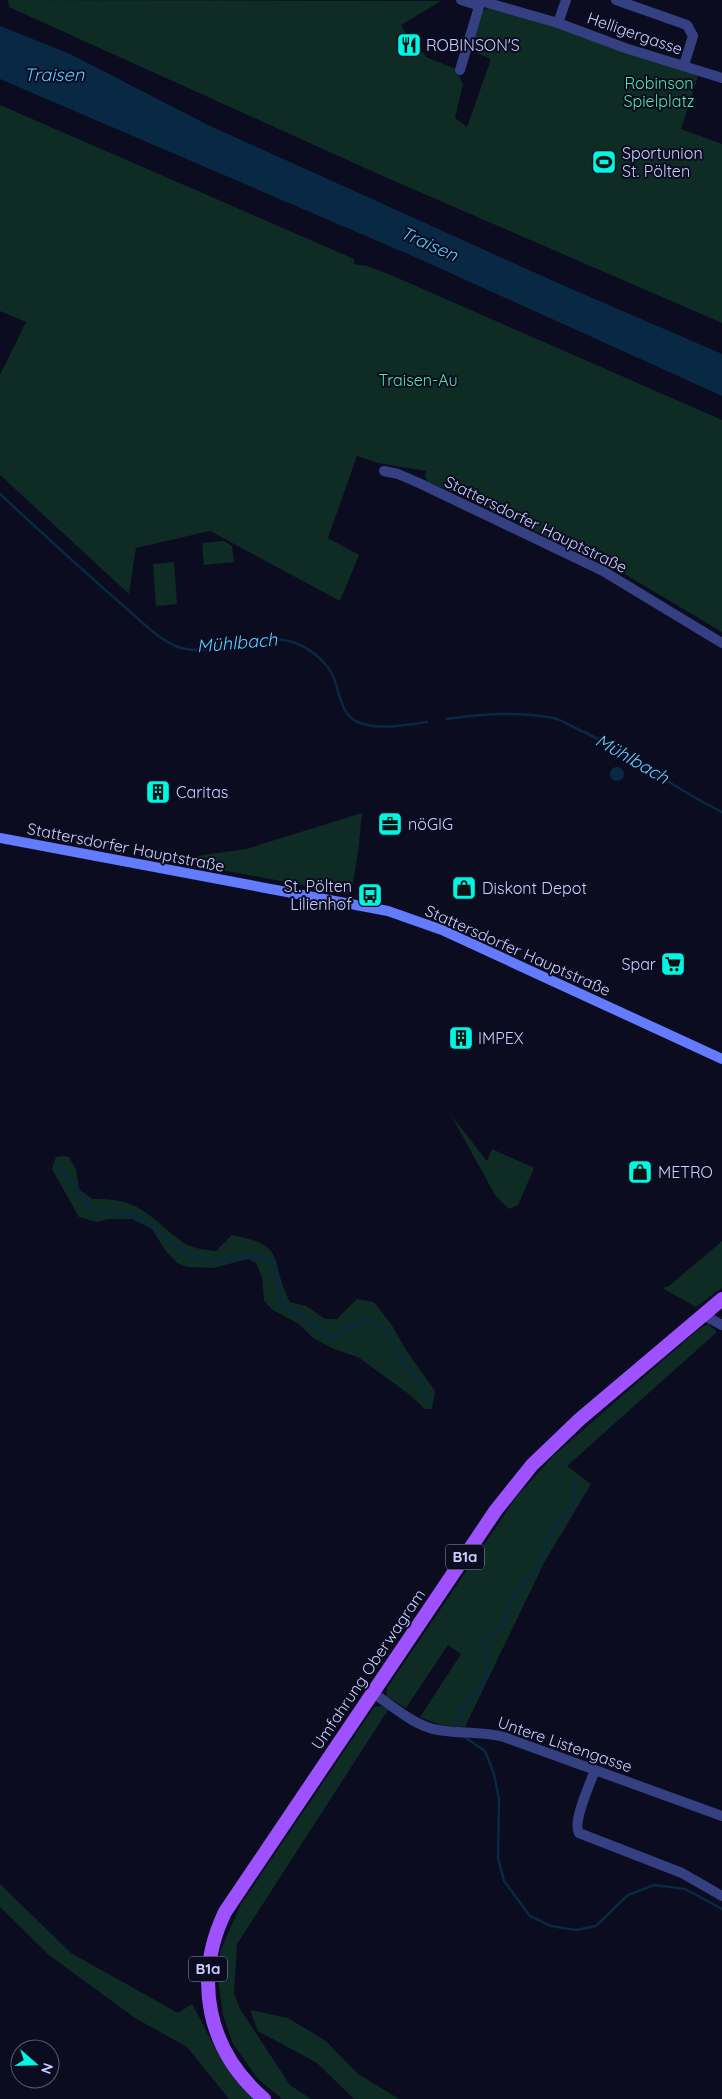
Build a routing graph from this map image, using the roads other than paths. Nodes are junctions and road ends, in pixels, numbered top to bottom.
1 (461, 0) edge
2 (481, 0) edge
3 (566, 0) edge
4 (616, 0) edge
5 (558, 22) junction
6 (684, 66) junction
7 (460, 70) dead end
8 (722, 78) edge
9 (384, 471) dead end
10 (722, 644) edge
11 (0, 838) edge
12 (722, 1059) edge
13 (722, 1299) edge
14 (703, 1315) junction
15 (722, 1325) edge
16 (373, 1693) junction
17 (595, 1770) junction
18 (722, 1816) edge
19 (722, 1896) edge
20 (264, 2099) edge

1 - 2 street, Helligergasse
2 - 5 street, Helligergasse
2 - 7 street
3 - 5 street
4 - 6 street
5 - 6 street, Helligergasse
6 - 8 street, Helligergasse
9 - 10 street, Stattersdorfer Hauptstraße
11 - 12 main road, Stattersdorfer Hauptstraße
13 - 14 main road, B1a
14 - 15 street
14 - 16 main road, Umfahrung Oberwagram / B1a
16 - 17 street, Untere Listengasse
16 - 20 main road, Umfahrung Oberwagram / B1a
17 - 18 street, Untere Listengasse
17 - 19 street

